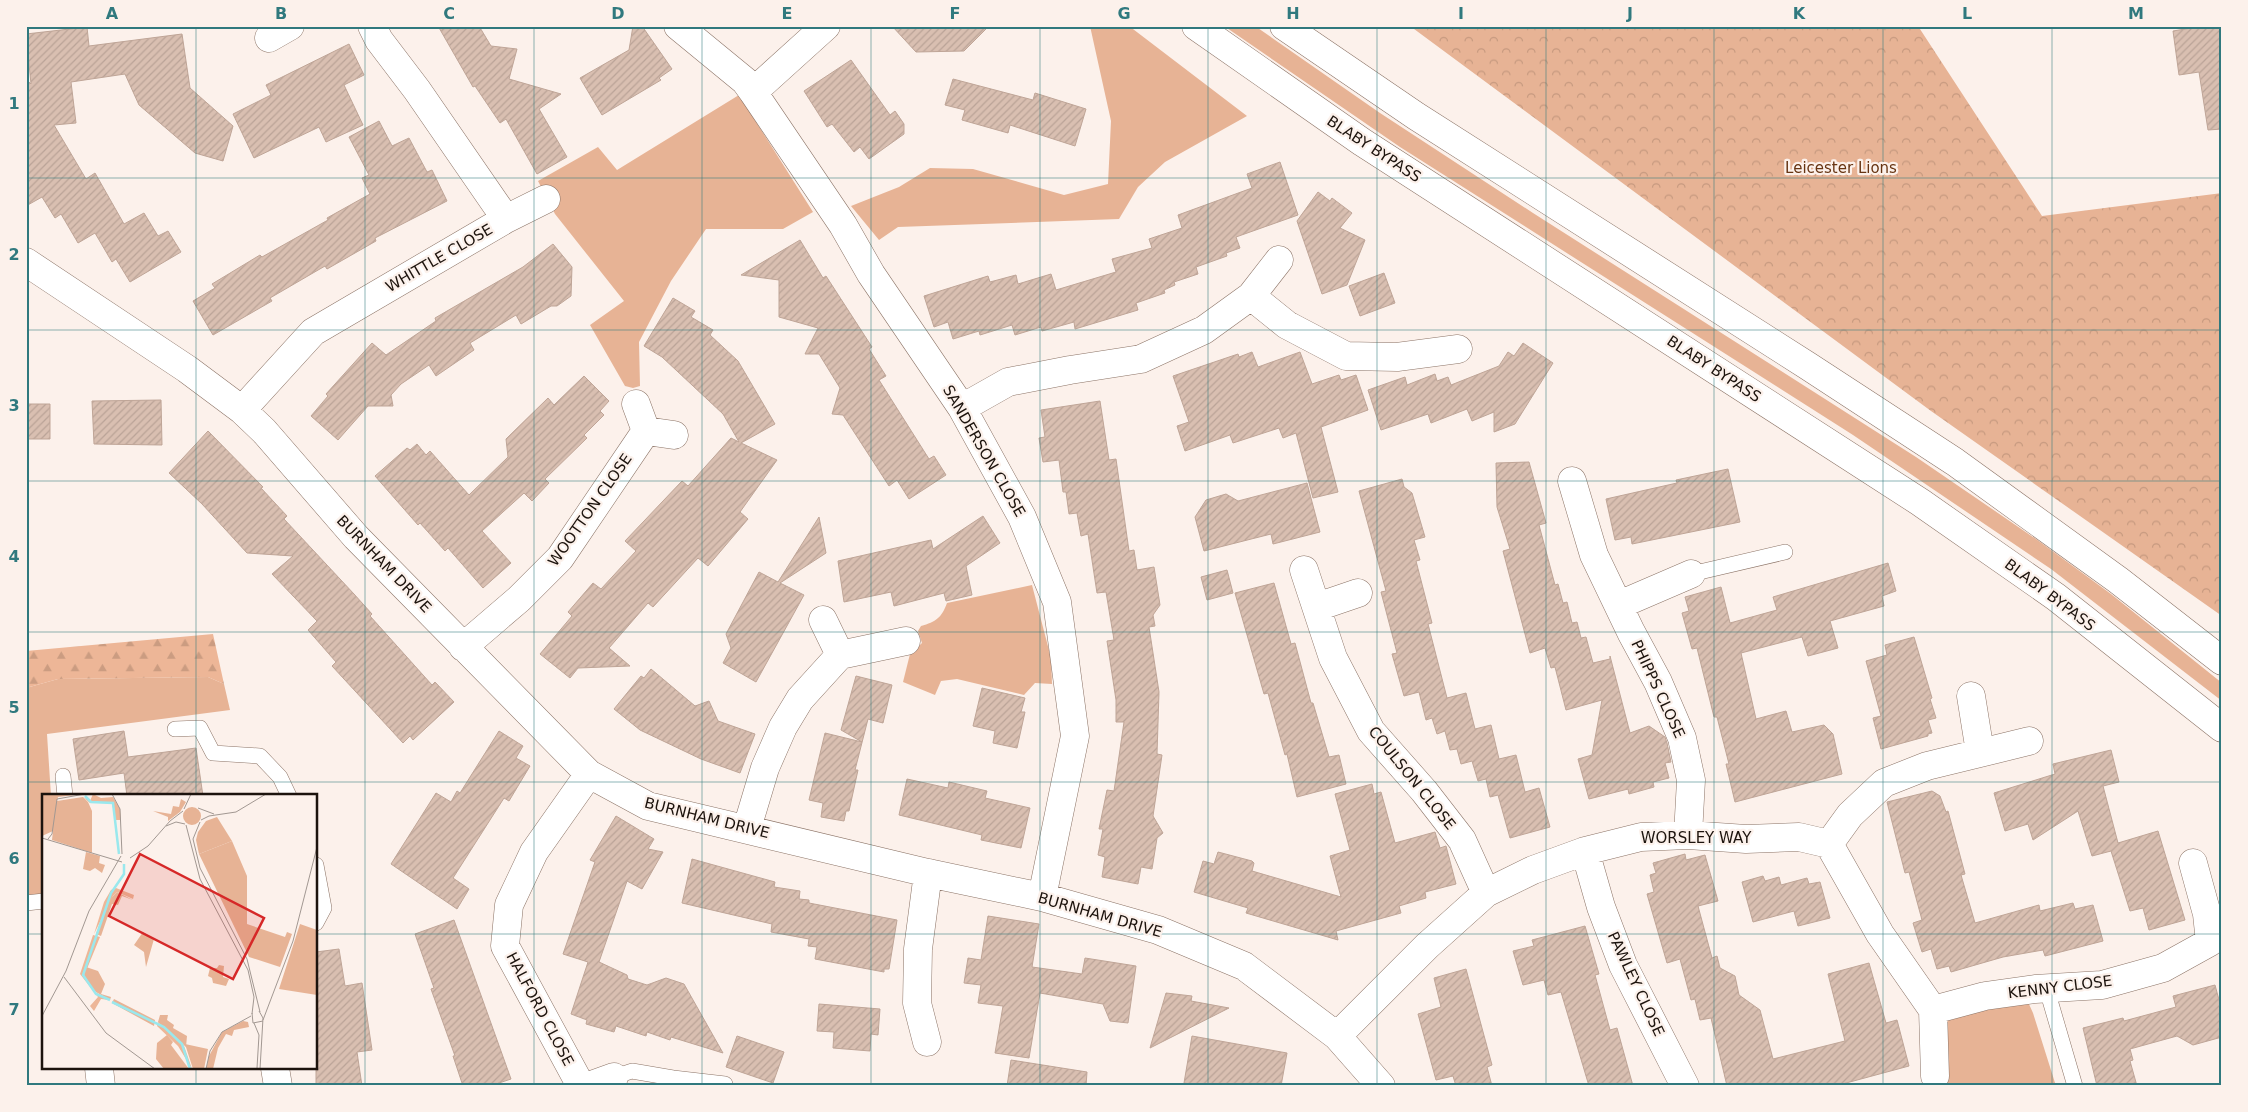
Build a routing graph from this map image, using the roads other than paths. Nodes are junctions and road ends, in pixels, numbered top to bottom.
1 (372, 26) edge
2 (678, 26) edge
3 (826, 26) edge
4 (1196, 26) edge
5 (1284, 26) edge
6 (754, 92) junction
7 (546, 198) dead end
8 (506, 219) junction
9 (1279, 260) dead end
10 (26, 262) edge
11 (1251, 296) junction
12 (1458, 349) dead end
13 (636, 404) dead end
14 (962, 408) junction
15 (242, 410) junction
16 (646, 430) junction
17 (674, 435) dead end
18 (1572, 481) dead end
19 (1785, 552) dead end
20 (1304, 570) dead end
21 (1691, 574) joint
22 (1358, 593) dead end
23 (1619, 605) junction
24 (1317, 607) junction
25 (823, 620) dead end
26 (906, 641) dead end
27 (464, 647) junction
28 (840, 655) junction
29 (2222, 661) edge
30 (1971, 696) dead end
31 (2222, 728) edge
32 (176, 729) dead end
33 (2029, 741) dead end
34 (1980, 752) junction
35 (589, 774) junction
36 (63, 776) dead end
37 (66, 794) edge
38 (288, 794) edge
39 (747, 828) junction
40 (1688, 835) junction
41 (1829, 844) junction
42 (1585, 851) junction
43 (2193, 863) dead end
44 (928, 873) junction
45 (318, 876) edge
46 (1486, 893) junction
47 (1042, 897) junction
48 (42, 901) edge
49 (26, 903) edge
50 (318, 919) edge
51 (2216, 941) edge
52 (2047, 990) junction
53 (1933, 1010) junction
54 (1337, 1036) junction
55 (926, 1042) dead end
56 (99, 1070) edge
57 (275, 1070) edge
58 (1935, 1076) dead end
59 (601, 1081) edge
60 (726, 1084) dead end
61 (102, 1086) edge
62 (278, 1086) edge
63 (581, 1086) edge
64 (1381, 1086) edge
65 (1684, 1086) edge
66 (2074, 1086) edge

1 - 8 street, WHITTLE CLOSE
2 - 6 street, SANDERSON CLOSE
3 - 6 street
4 - 31 street, BLABY BYPASS
5 - 29 street
6 - 14 street, SANDERSON CLOSE
7 - 8 street
8 - 15 street, WHITTLE CLOSE
9 - 11 street
10 - 15 street, BURNHAM DRIVE
11 - 12 street
11 - 14 street
13 - 16 street
14 - 47 street, SANDERSON CLOSE
15 - 27 street, BURNHAM DRIVE
16 - 17 street
16 - 27 street, WOOTTON CLOSE
18 - 23 street, PHIPPS CLOSE
19 - 21 lane
20 - 24 street, COULSON CLOSE
21 - 23 street
22 - 24 street
23 - 40 street, PHIPPS CLOSE
24 - 46 street, COULSON CLOSE
25 - 28 street
26 - 28 street
27 - 35 street, BURNHAM DRIVE
28 - 39 street
30 - 34 street
32 - 38 lane
33 - 34 street
34 - 41 street
35 - 39 street, BURNHAM DRIVE
35 - 63 street, HALFORD CLOSE
36 - 37 lane
39 - 44 street, BURNHAM DRIVE
40 - 41 street, WORSLEY WAY
40 - 42 street, WORSLEY WAY
41 - 53 street
42 - 46 street, WORSLEY WAY
42 - 65 street, PAWLEY CLOSE
43 - 51 street, KENNY CLOSE
44 - 47 street, BURNHAM DRIVE
44 - 55 street
45 - 50 lane
46 - 54 street, WORSLEY WAY
47 - 54 street, BURNHAM DRIVE
48 - 49 lane
51 - 52 street, KENNY CLOSE
52 - 53 street, KENNY CLOSE
52 - 66 lane
53 - 58 street
54 - 64 street, BURNHAM DRIVE
56 - 61 street
57 - 62 street
59 - 60 lane

